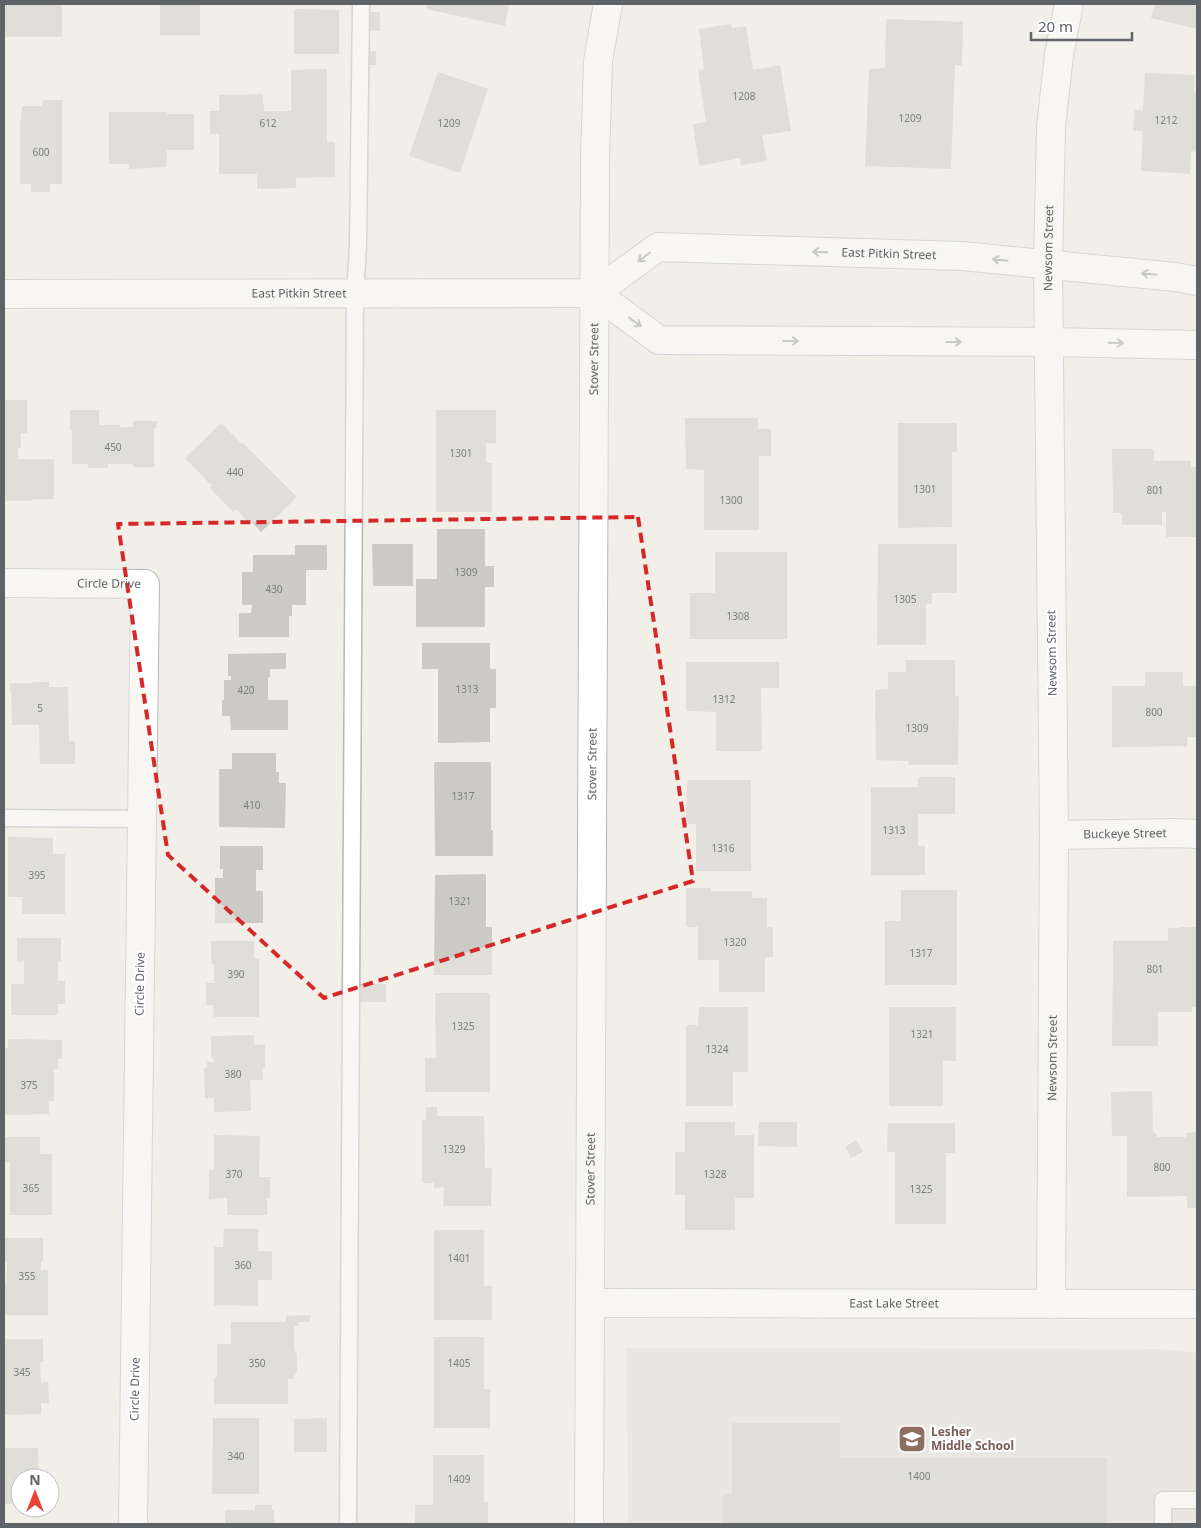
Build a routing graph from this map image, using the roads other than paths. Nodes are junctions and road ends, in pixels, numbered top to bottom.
1 (361, 4) edge
2 (608, 4) edge
3 (1069, 4) edge
4 (1048, 265) junction
5 (1197, 281) edge
6 (595, 293) junction
7 (4, 294) edge
8 (355, 294) junction
9 (1049, 342) junction
10 (1197, 344) edge
11 (4, 583) edge
12 (4, 818) edge
13 (142, 819) junction
14 (1197, 834) edge
15 (1054, 835) junction
16 (590, 1303) junction
17 (1051, 1304) junction
18 (1197, 1304) edge
19 (1197, 1500) edge
20 (133, 1524) edge
21 (348, 1524) edge
22 (589, 1524) edge
23 (1163, 1524) edge

1 - 8 lane
2 - 6 street, Stover Street
3 - 4 street, Newsom Street
5 -> 4 street, East Pitkin Street
4 -> 6 street, East Pitkin Street
4 - 9 street, Newsom Street
6 - 8 street, East Pitkin Street
6 -> 9 street
6 - 16 street, Stover Street
7 - 8 street, East Pitkin Street
8 - 21 lane
9 -> 10 street
9 - 15 street, Newsom Street
11 - 13 street, Circle Drive
12 - 13 lane
13 - 20 street, Circle Drive
14 - 15 street, Buckeye Street
15 - 17 street, Newsom Street
16 - 17 street, East Lake Street
16 - 22 street, Stover Street
17 - 18 street, East Lake Street
19 - 23 lane

